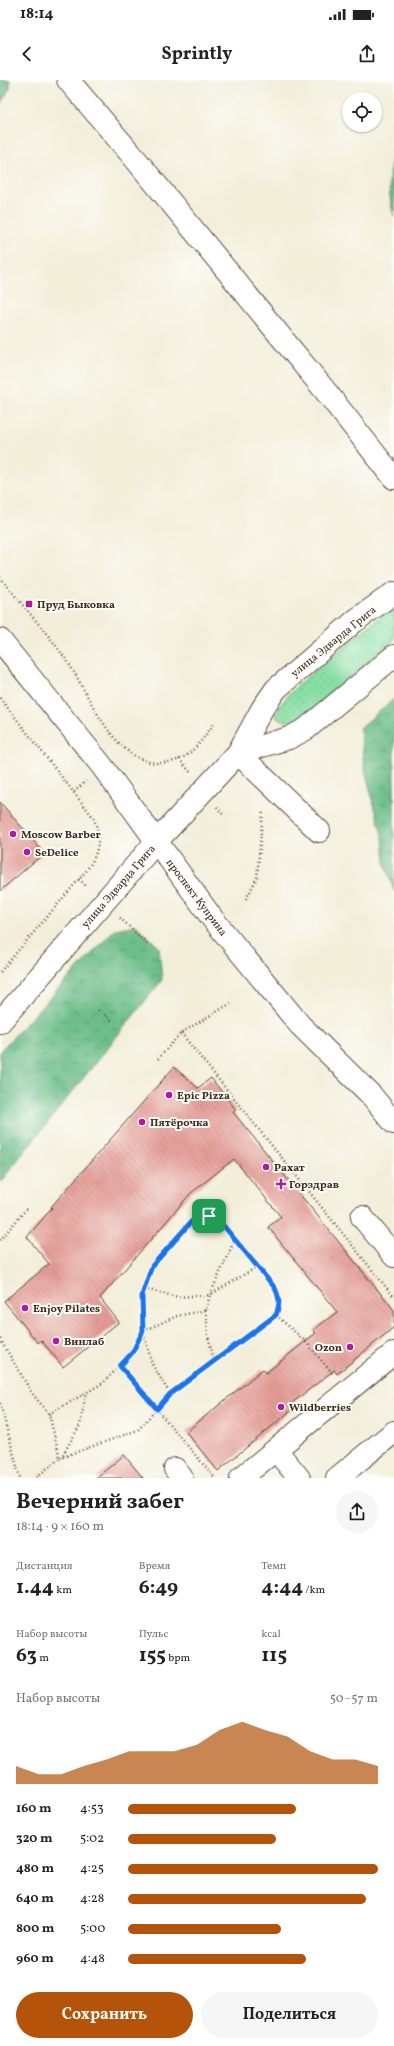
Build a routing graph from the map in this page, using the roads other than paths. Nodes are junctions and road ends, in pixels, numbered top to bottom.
1 (68, 80) edge
2 (394, 478) edge
3 (394, 593) edge
4 (0, 640) edge
5 (394, 656) edge
6 (238, 753) junction
7 (319, 831) dead end
8 (156, 842) junction
9 (0, 1022) edge
10 (394, 1123) edge
11 (362, 1217) dead end
12 (394, 1256) edge
13 (394, 1353) edge
14 (394, 1432) edge
15 (276, 1450) junction
16 (241, 1478) edge
17 (299, 1478) edge
18 (337, 1478) edge

1 - 2 street
3 - 6 street, улица Эдварда Грига
4 - 8 street, проспект Куприна
5 - 6 street
6 - 7 street
6 - 8 street, улица Эдварда Грига
8 - 9 street, улица Эдварда Грига
8 - 10 street, проспект Куприна
11 - 12 street
13 - 15 street
14 - 18 street
15 - 16 street
15 - 17 street

